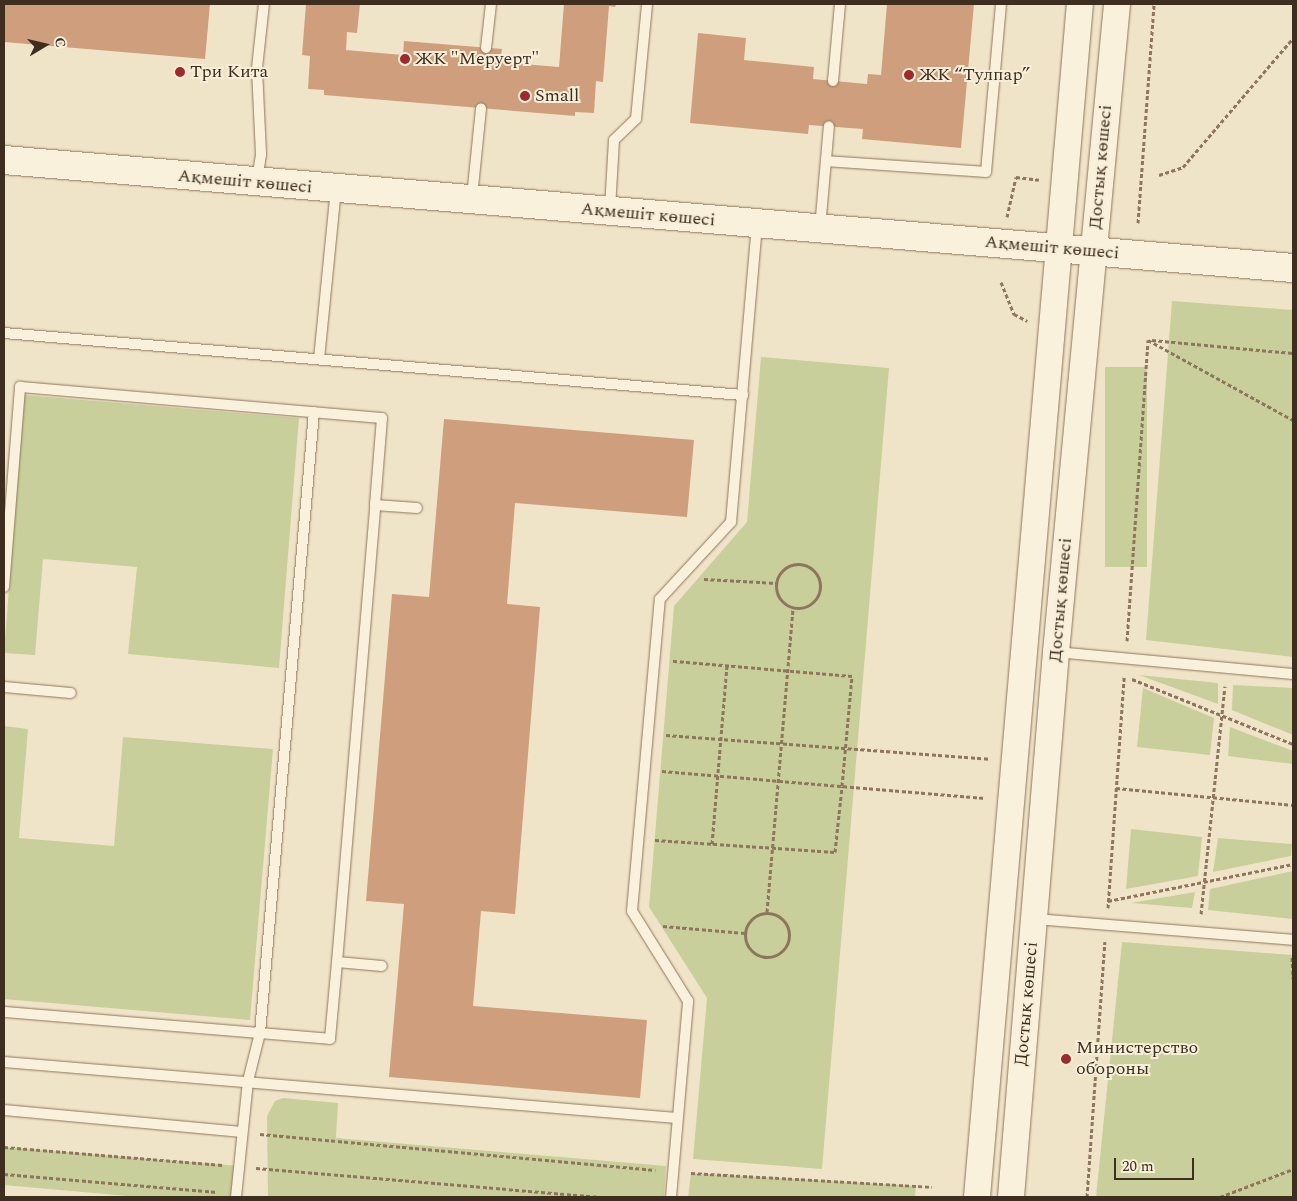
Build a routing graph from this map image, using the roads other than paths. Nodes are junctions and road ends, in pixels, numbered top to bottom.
1 (264, 4) edge
2 (492, 4) edge
3 (647, 4) edge
4 (840, 4) edge
5 (1001, 4) edge
6 (1080, 4) edge
7 (1117, 4) edge
8 (486, 48) dead end
9 (833, 81) dead end
10 (481, 108) dead end
11 (829, 126) dead end
12 (4, 160) edge
13 (826, 161) junction
14 (257, 183) junction
15 (336, 190) junction
16 (472, 201) junction
17 (610, 212) junction
18 (757, 224) junction
19 (820, 229) junction
20 (1059, 249) junction
21 (1093, 252) junction
22 (1293, 268) edge
23 (4, 333) edge
24 (319, 360) junction
25 (743, 395) junction
26 (314, 412) junction
27 (375, 505) junction
28 (417, 508) dead end
29 (4, 587) edge
30 (1056, 652) junction
31 (1293, 674) edge
32 (4, 687) edge
33 (70, 693) dead end
34 (1034, 919) junction
35 (1293, 940) edge
36 (337, 962) junction
37 (382, 966) dead end
38 (4, 1012) edge
39 (260, 1034) junction
40 (4, 1062) edge
41 (248, 1081) junction
42 (4, 1110) edge
43 (677, 1118) junction
44 (242, 1132) junction
45 (236, 1195) edge
46 (671, 1197) edge
47 (977, 1197) edge
48 (1011, 1197) edge

1 - 14 lane
2 - 8 lane
3 - 17 lane
4 - 9 lane
5 - 13 lane
6 - 20 street, Достық көшесі
7 - 21 street, Достық көшесі
10 - 16 lane
11 - 13 lane
12 - 14 main road, Ақмешіт көшесі
13 - 19 lane
14 - 15 main road, Ақмешіт көшесі
15 - 16 main road, Ақмешіт көшесі
15 - 24 lane
16 - 17 main road, Ақмешіт көшесі
17 - 18 main road, Ақмешіт көшесі
18 - 19 main road, Ақмешіт көшесі
18 - 25 lane
19 - 20 main road, Ақмешіт көшесі
20 - 21 main road, Ақмешіт көшесі
20 - 47 street, Достық көшесі
21 - 22 main road, Ақмешіт көшесі
21 - 30 street, Достық көшесі
23 - 24 lane
24 - 25 lane
25 - 43 lane
26 - 27 lane
26 - 29 lane
26 - 39 lane
27 - 28 lane
27 - 36 lane
30 - 31 lane
30 - 34 street, Достық көшесі
32 - 33 lane
34 - 35 lane
34 - 48 street, Достық көшесі
36 - 37 lane
36 - 39 lane
38 - 39 lane
39 - 41 lane
40 - 41 lane
41 - 43 lane
41 - 44 lane
42 - 44 lane
43 - 46 lane
44 - 45 lane

